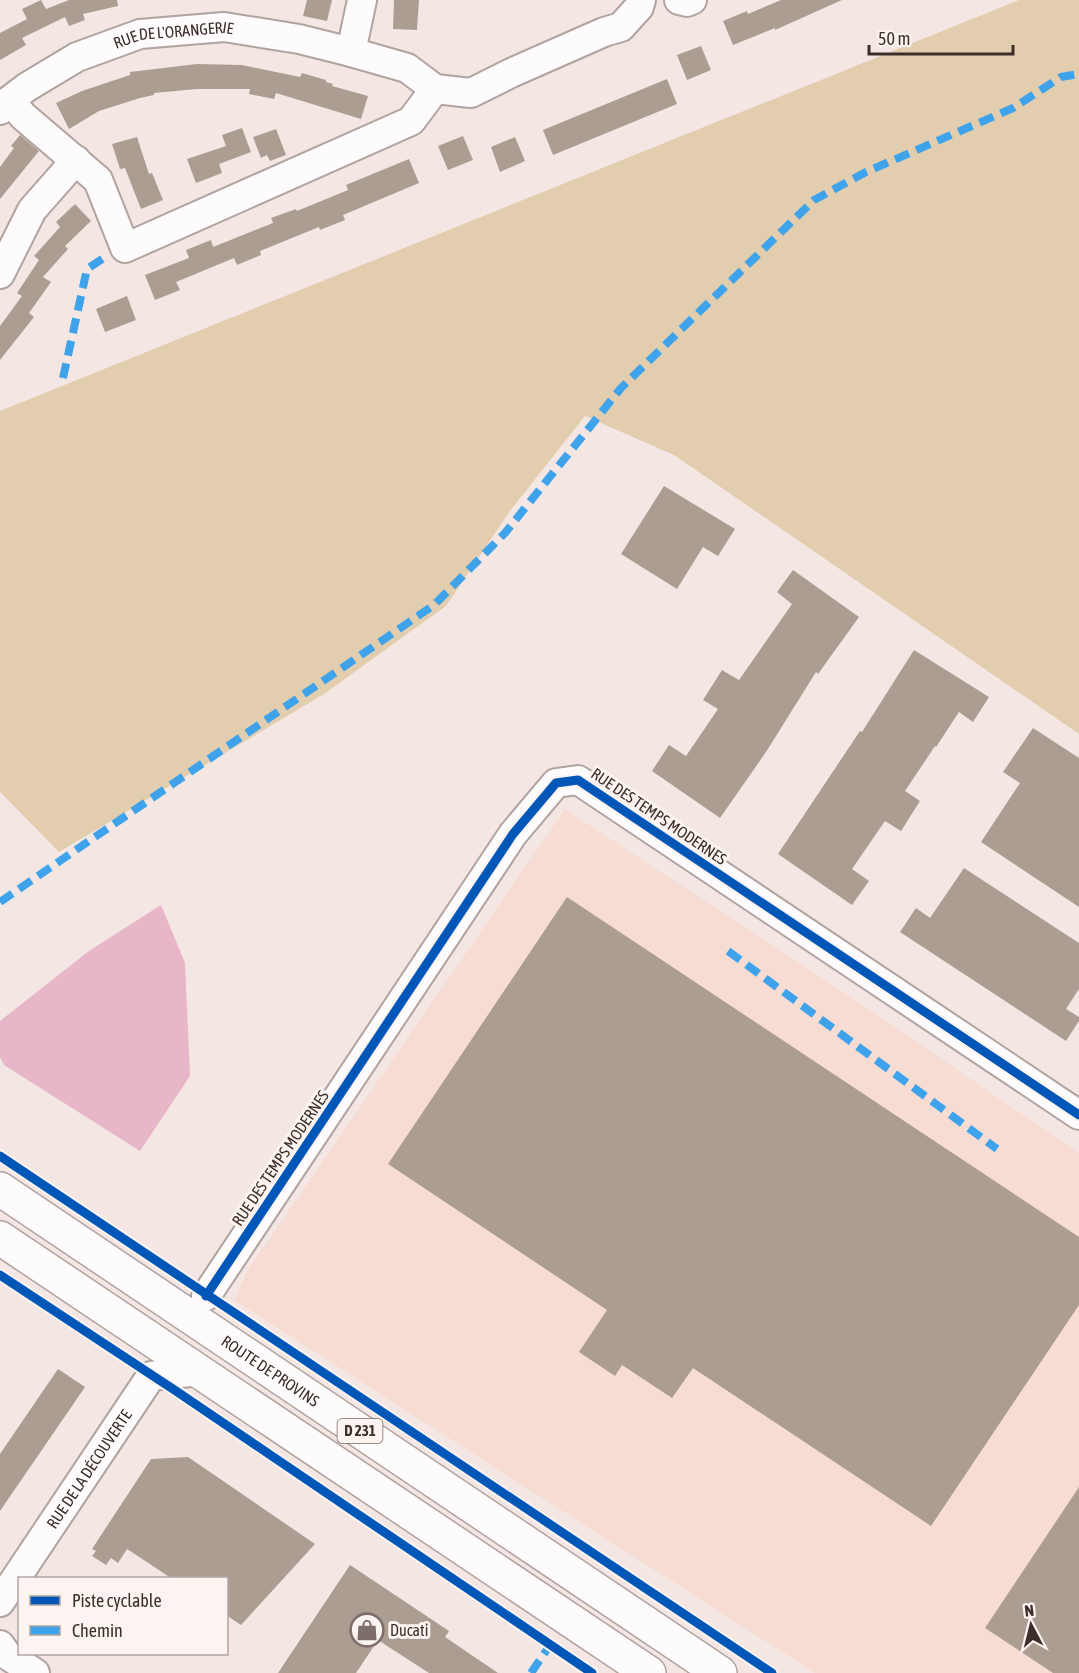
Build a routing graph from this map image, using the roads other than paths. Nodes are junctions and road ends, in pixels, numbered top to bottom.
1 (362, 0) edge
2 (641, 0) edge
3 (679, 0) edge
4 (692, 0) edge
5 (351, 52) junction
6 (435, 89) junction
7 (5, 105) edge
8 (76, 160) junction
9 (0, 274) edge
10 (1079, 1115) edge
11 (0, 1190) edge
12 (0, 1238) edge
13 (207, 1296) junction
14 (160, 1298) junction
15 (140, 1330) junction
16 (224, 1341) junction
17 (201, 1371) junction
18 (151, 1376) junction
19 (0, 1602) edge
20 (0, 1645) edge
21 (35, 1673) edge
22 (649, 1673) edge
23 (720, 1673) edge

1 - 5 street
2 - 6 street
3 - 4 street
5 - 6 street, RUE DE L'ORANGERIE
5 - 7 street, RUE DE L'ORANGERIE
6 - 8 street, RUE DE L'ORANGERIE
7 - 8 street, RUE DE L'ORANGERIE
8 - 9 street
10 - 13 street, RUE DES TEMPS MODERNES
11 - 14 main road, ROUTE DE PROVINS / D 231
12 - 15 main road, D 231
13 - 14 street
13 - 16 street
14 - 16 main road, ROUTE DE PROVINS / D 231
15 - 17 main road, D 231
15 - 18 street
16 - 23 main road, ROUTE DE PROVINS / D 231
17 - 18 street
17 - 22 main road, D 231
18 - 19 street, RUE DE LA DÉCOUVERTE
20 - 21 street

